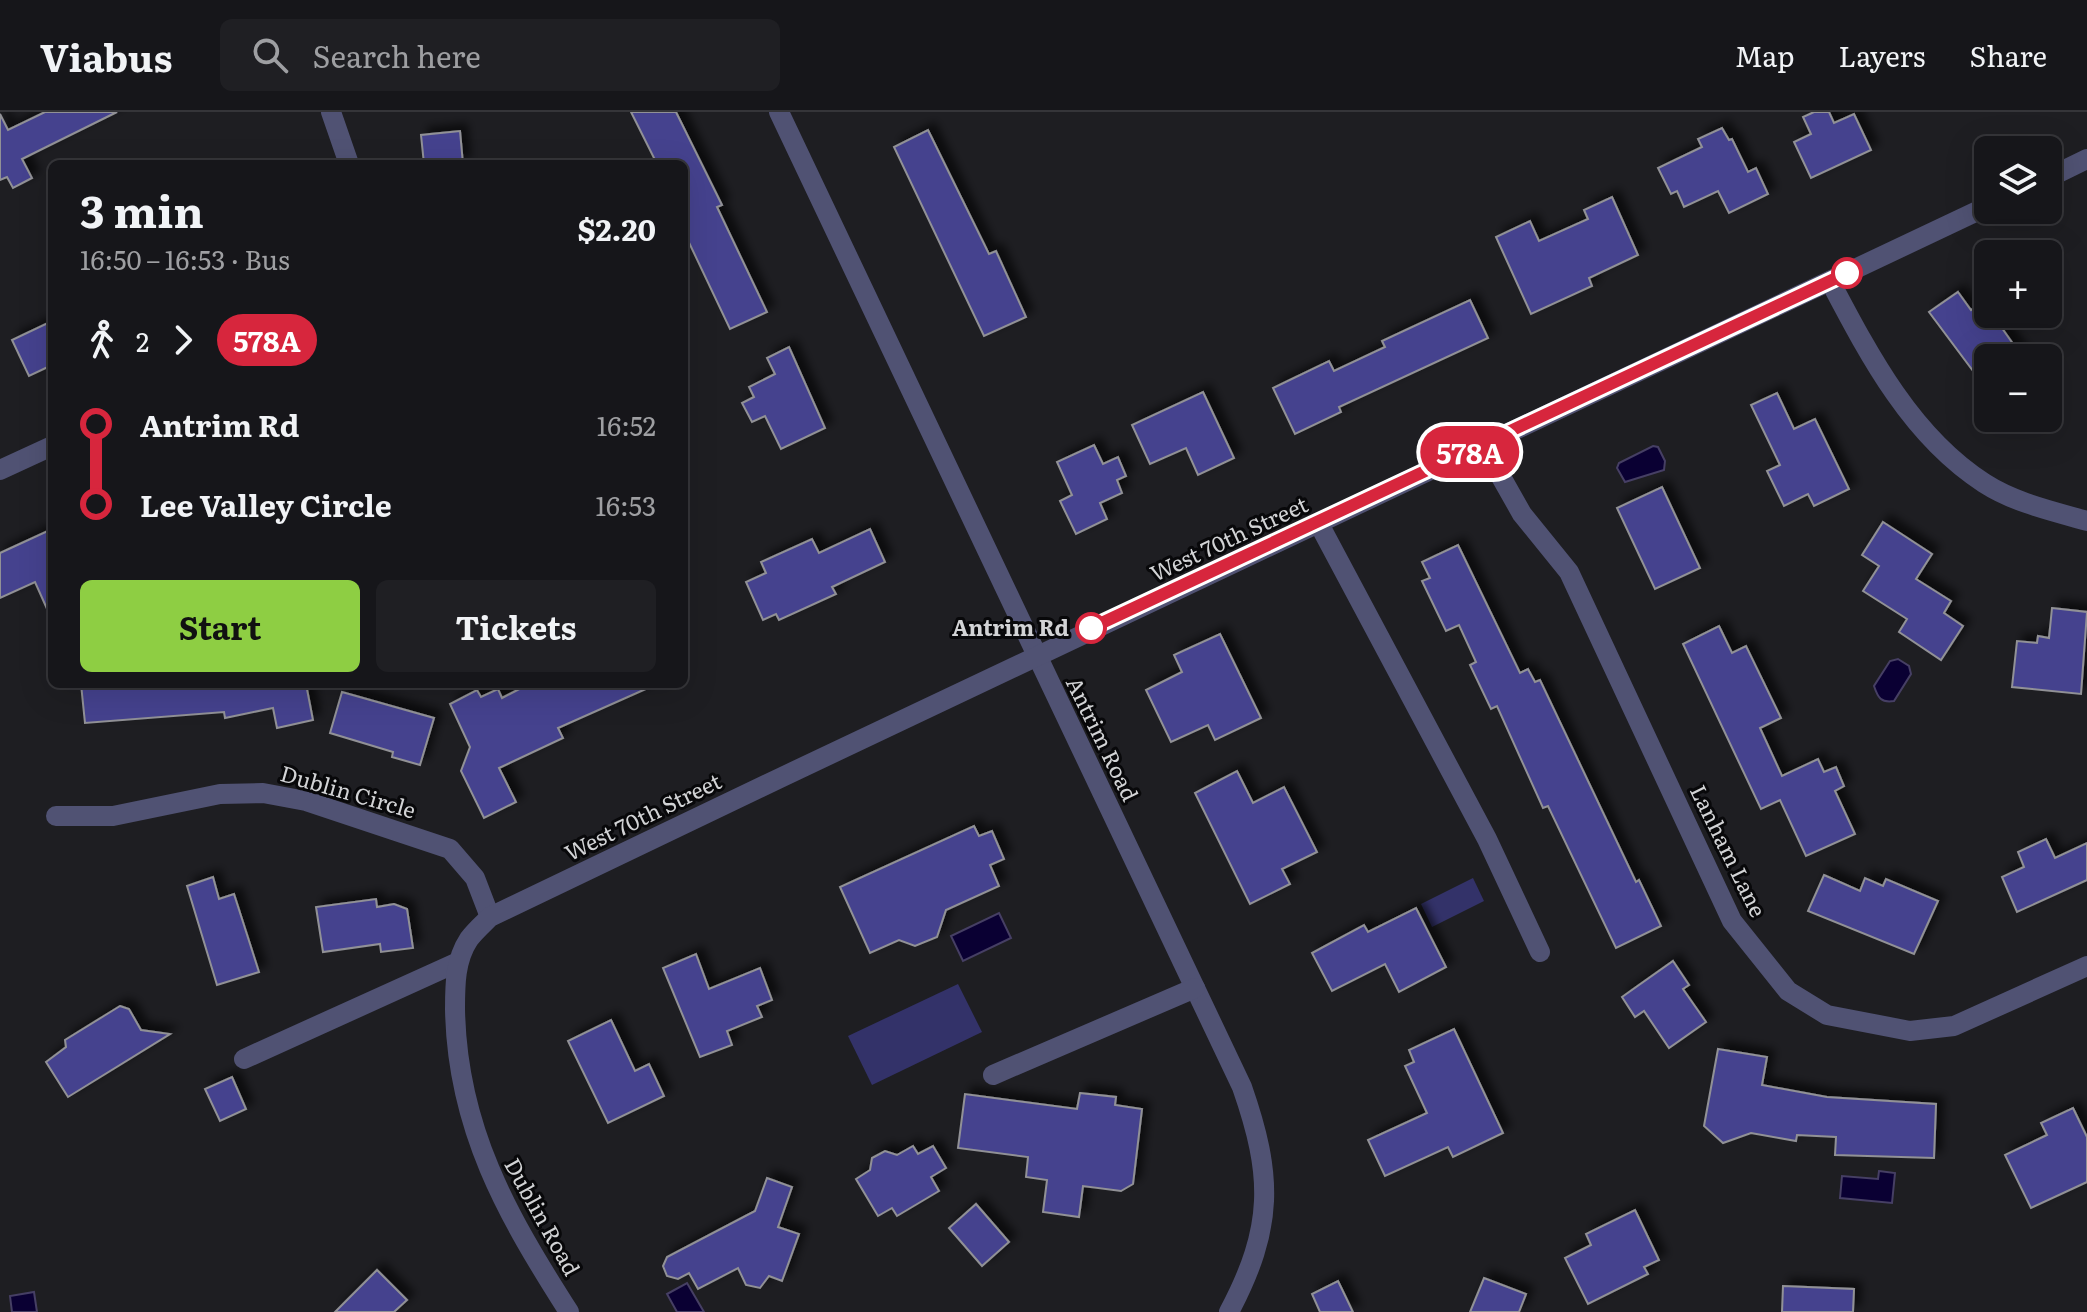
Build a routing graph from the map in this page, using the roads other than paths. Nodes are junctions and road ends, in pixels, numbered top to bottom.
1 (331, 112) edge
2 (779, 112) edge
3 (2087, 159) edge
4 (348, 160) edge
5 (2062, 171) edge
6 (1974, 213) edge
7 (1830, 281) junction
8 (1483, 445) junction
9 (48, 448) edge
10 (0, 470) edge
11 (2087, 521) edge
12 (1319, 524) junction
13 (1034, 654) junction
14 (56, 816) dead end
15 (490, 917) junction
16 (1540, 952) dead end
17 (458, 962) junction
18 (2087, 966) edge
19 (1195, 988) junction
20 (244, 1059) dead end
21 (993, 1075) dead end
22 (569, 1312) edge
23 (1229, 1312) edge

1 - 4 street
2 - 13 street, Antrim Road
3 - 5 street
6 - 7 street, West 70th Street
7 - 8 street, West 70th Street
7 - 11 street
8 - 12 street, West 70th Street
8 - 18 street, Lanham Lane
9 - 10 street
12 - 13 street, West 70th Street
12 - 16 street
13 - 15 street, West 70th Street
13 - 19 street, Antrim Road
14 - 15 street, Dublin Circle
15 - 17 street, Dublin Road
17 - 20 street
17 - 22 street, Dublin Road
19 - 21 street
19 - 23 street, Antrim Road

